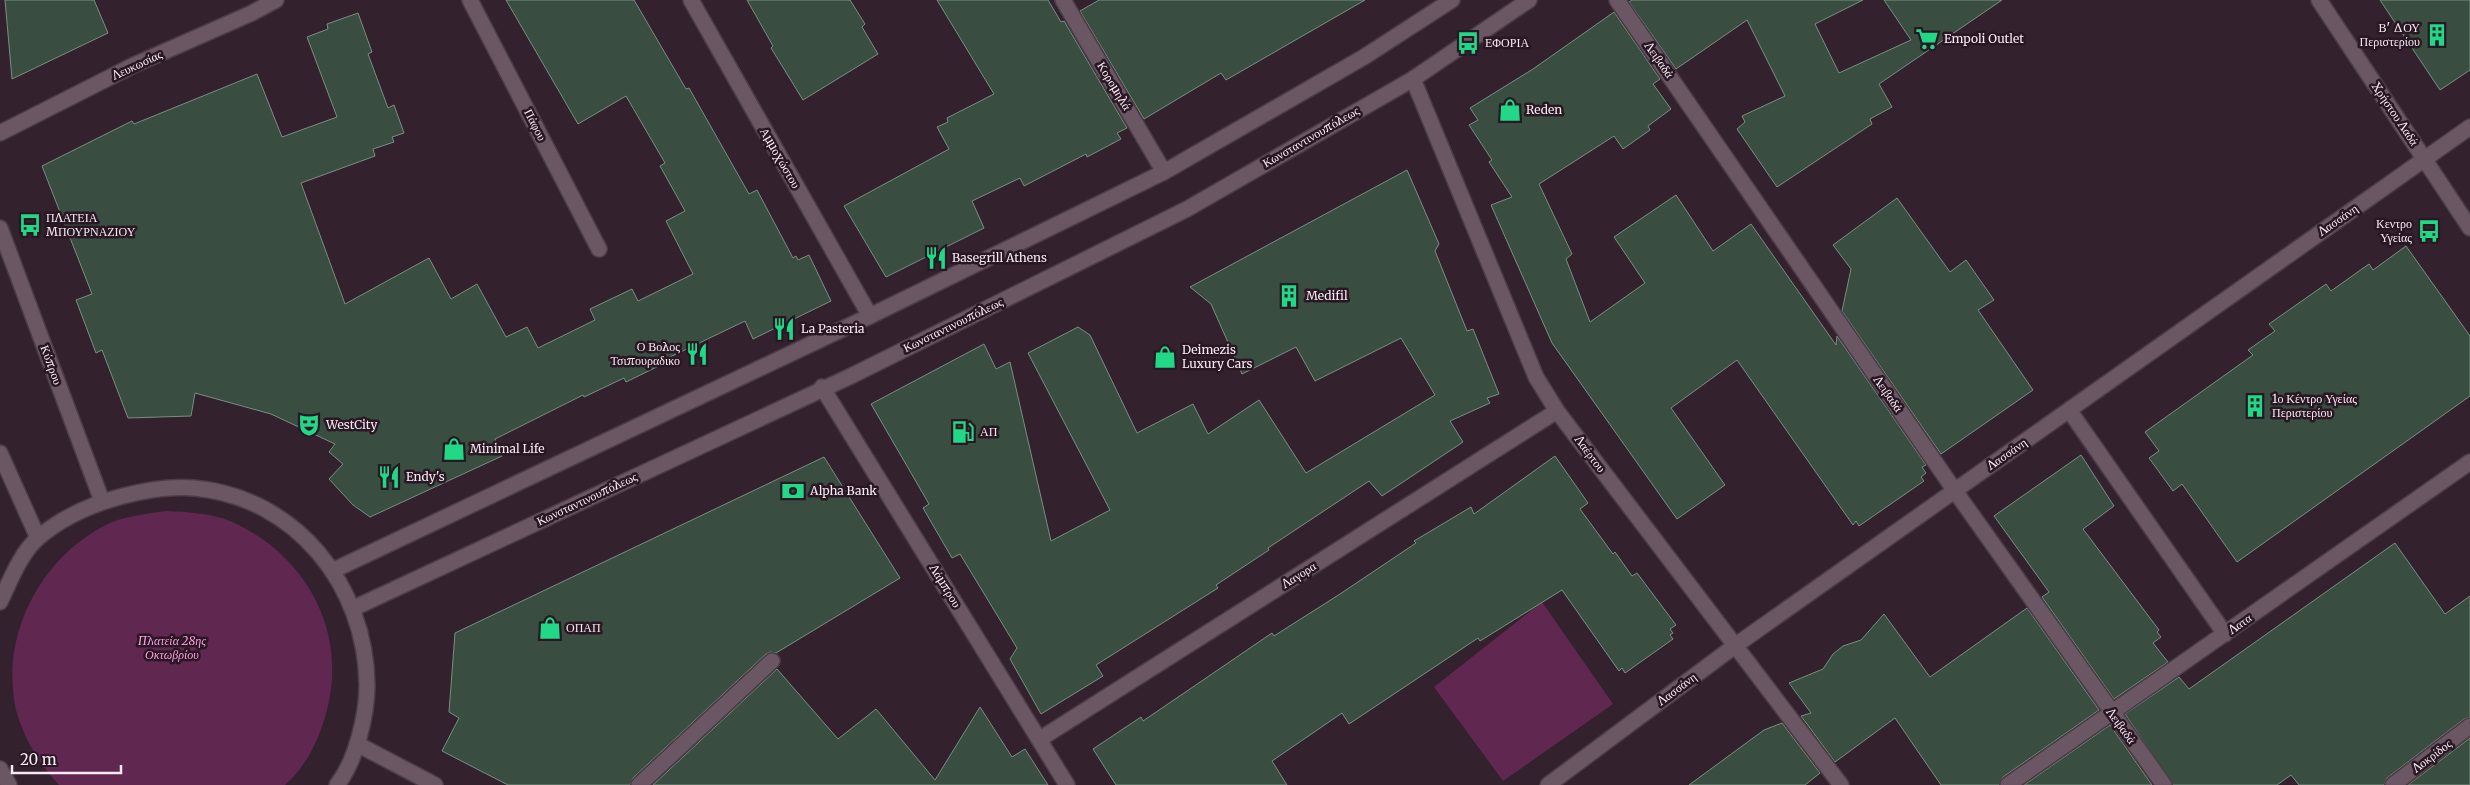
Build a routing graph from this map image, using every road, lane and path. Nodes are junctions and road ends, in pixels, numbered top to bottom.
1 (276, 0) edge
2 (470, 0) edge
3 (691, 0) edge
4 (1063, 0) edge
5 (1452, 0) edge
6 (1529, 0) edge
7 (1617, 0) edge
8 (2319, 0) edge
9 (1413, 79) junction
10 (2470, 128) edge
11 (0, 133) edge
12 (2424, 159) junction
13 (1164, 172) junction
14 (0, 228) edge
15 (2470, 228) edge
16 (599, 249) dead end
17 (870, 316) junction
18 (822, 387) junction
19 (2069, 410) junction
20 (1557, 411) junction
21 (0, 453) edge
22 (2470, 462) edge
23 (1955, 490) junction
24 (102, 501) junction
25 (38, 538) junction
26 (334, 570) junction
27 (0, 602) edge
28 (354, 608) junction
29 (2225, 634) junction
30 (1736, 645) junction
31 (772, 661) dead end
32 (2112, 713) junction
33 (2470, 726) edge
34 (1040, 739) junction
35 (356, 744) junction
36 (0, 769) edge
37 (340, 784) edge
38 (9, 785) edge
39 (435, 785) edge
40 (639, 785) edge
41 (1067, 785) edge
42 (1548, 785) edge
43 (1841, 785) edge
44 (2008, 785) edge
45 (2164, 785) edge
46 (2394, 785) edge

1 - 11 street, Λευκωσίας
2 - 16 street, Πάφου
3 - 17 street, Αμμοχώστου
4 - 13 street, Κορομηλά
5 - 13 street
6 - 9 street, Κωνσταντινουπόλεως
7 - 23 street, Λειβαδά
8 - 12 street, Χρήστου Λαδά
9 - 18 street, Κωνσταντινουπόλεως
9 - 20 street, Λαέρτου
10 - 12 street, Λασσάνη
12 - 15 street, Χρήστου Λαδά
12 - 19 street, Λασσάνη
13 - 17 street
14 - 24 street, Κύπρου
17 - 26 street
18 - 28 street, Κωνσταντινουπόλεως
18 - 34 street, Λάμπρου
19 - 23 street, Λασσάνη
19 - 29 street
20 - 30 street, Λαέρτου
20 - 34 street, Λαγορα
21 - 25 street
22 - 29 street, Λατα
23 - 30 street, Λασσάνη
23 - 32 street, Λειβαδά
24 - 25 street
24 - 26 street
25 - 27 street
26 - 28 street
28 - 35 street
29 - 32 street, Λατα
30 - 42 street, Λασσάνη
30 - 43 street, Λαέρτου
31 - 40 street
32 - 44 street, Λατα
32 - 45 street, Λειβαδά
33 - 46 street, Λοκρίδος
34 - 41 street, Λάμπρου
35 - 37 street
35 - 39 street
36 - 38 street

